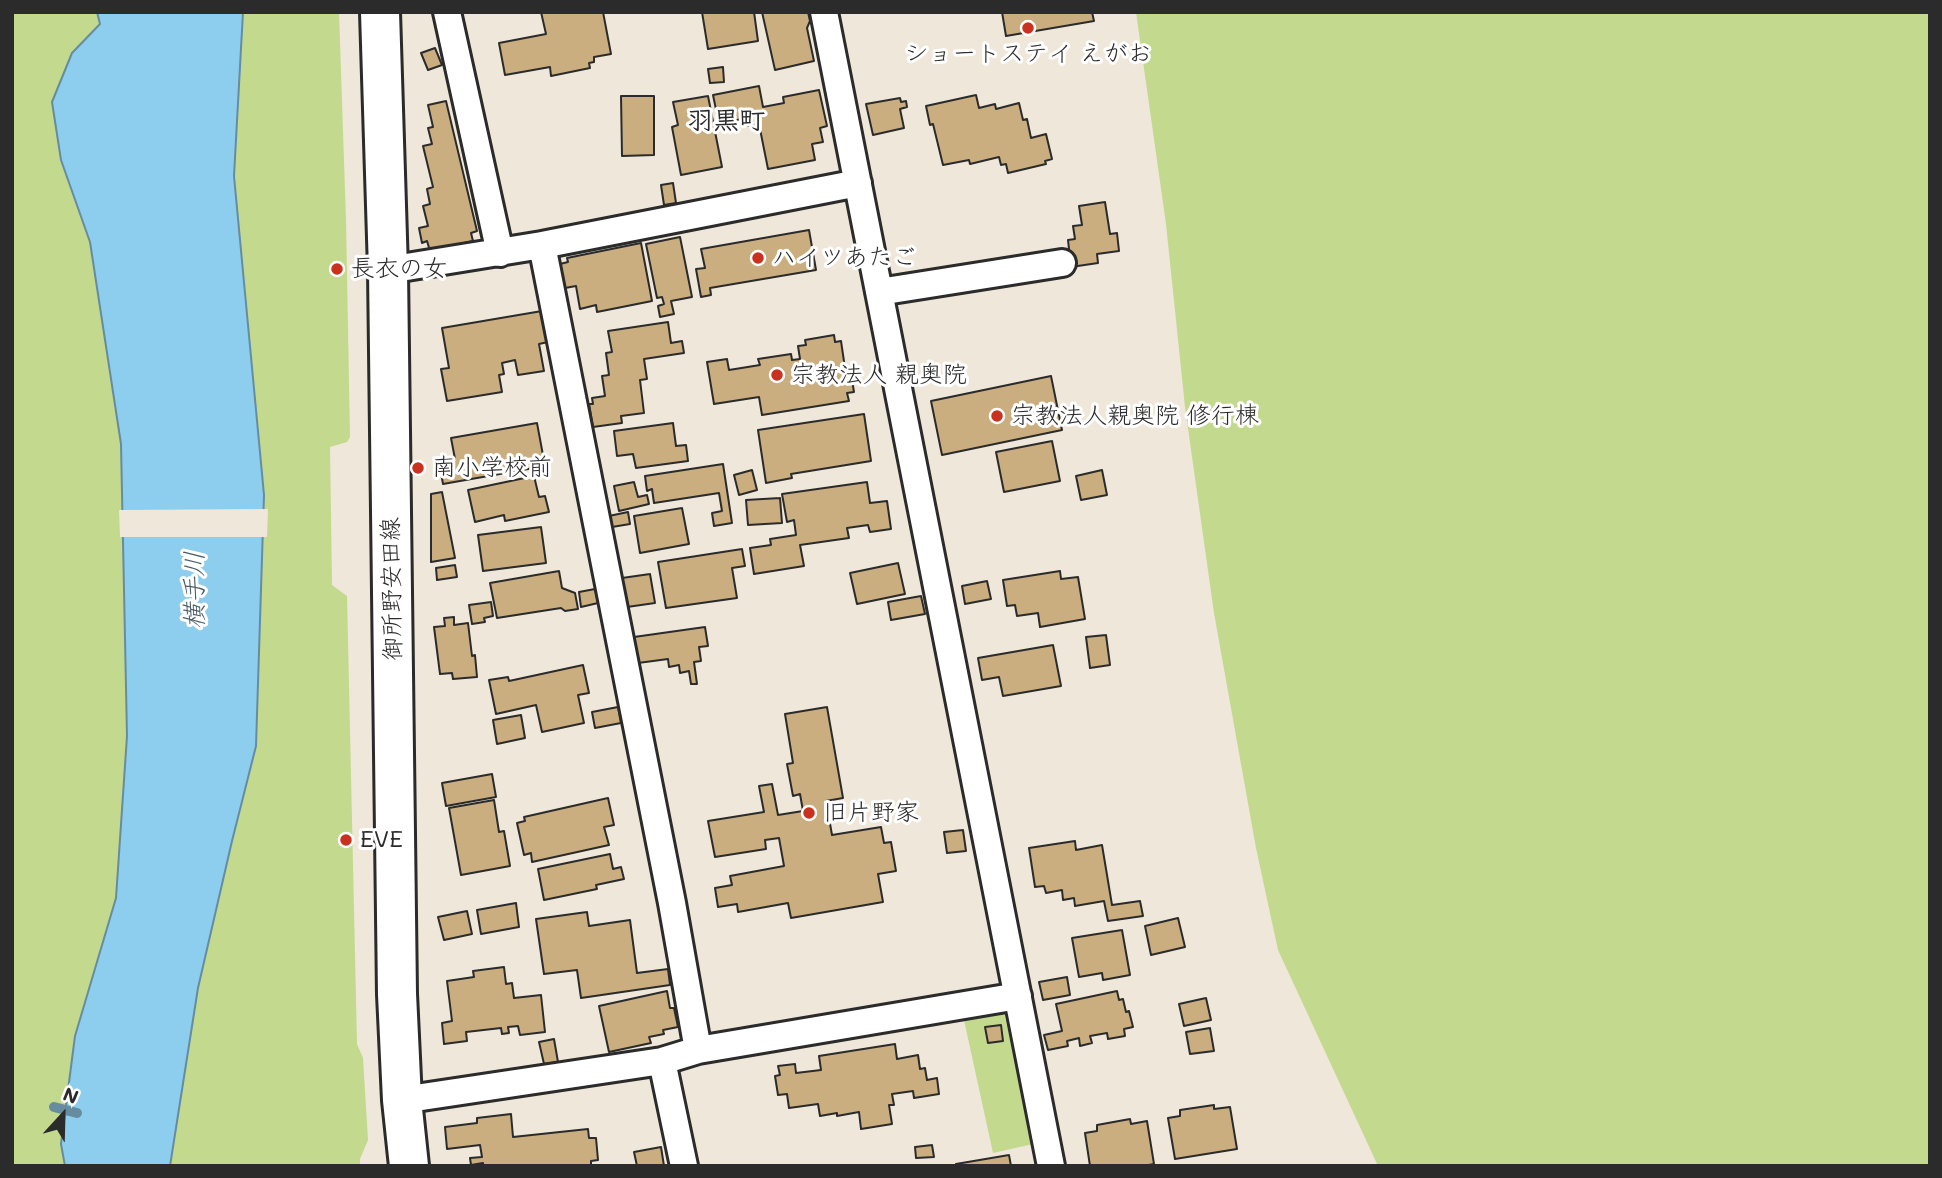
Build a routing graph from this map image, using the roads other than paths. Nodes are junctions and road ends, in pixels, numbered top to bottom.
1 (380, 12) edge
2 (447, 12) edge
3 (824, 12) edge
4 (858, 183) junction
5 (542, 246) junction
6 (500, 253) junction
7 (1062, 263) dead end
8 (388, 270) junction
9 (879, 292) junction
10 (1018, 996) junction
11 (698, 1050) junction
12 (662, 1061) junction
13 (402, 1100) junction
14 (409, 1166) edge
15 (684, 1166) edge
16 (1051, 1166) edge

1 - 8 main road, 御所野安田線
2 - 6 street
3 - 4 street
4 - 5 street
4 - 9 street
5 - 6 street
5 - 11 street
6 - 8 street
7 - 9 street
8 - 13 main road, 御所野安田線
9 - 10 street
10 - 11 street
10 - 16 street
11 - 12 street
12 - 13 street
12 - 15 street
13 - 14 main road, 御所野安田線

